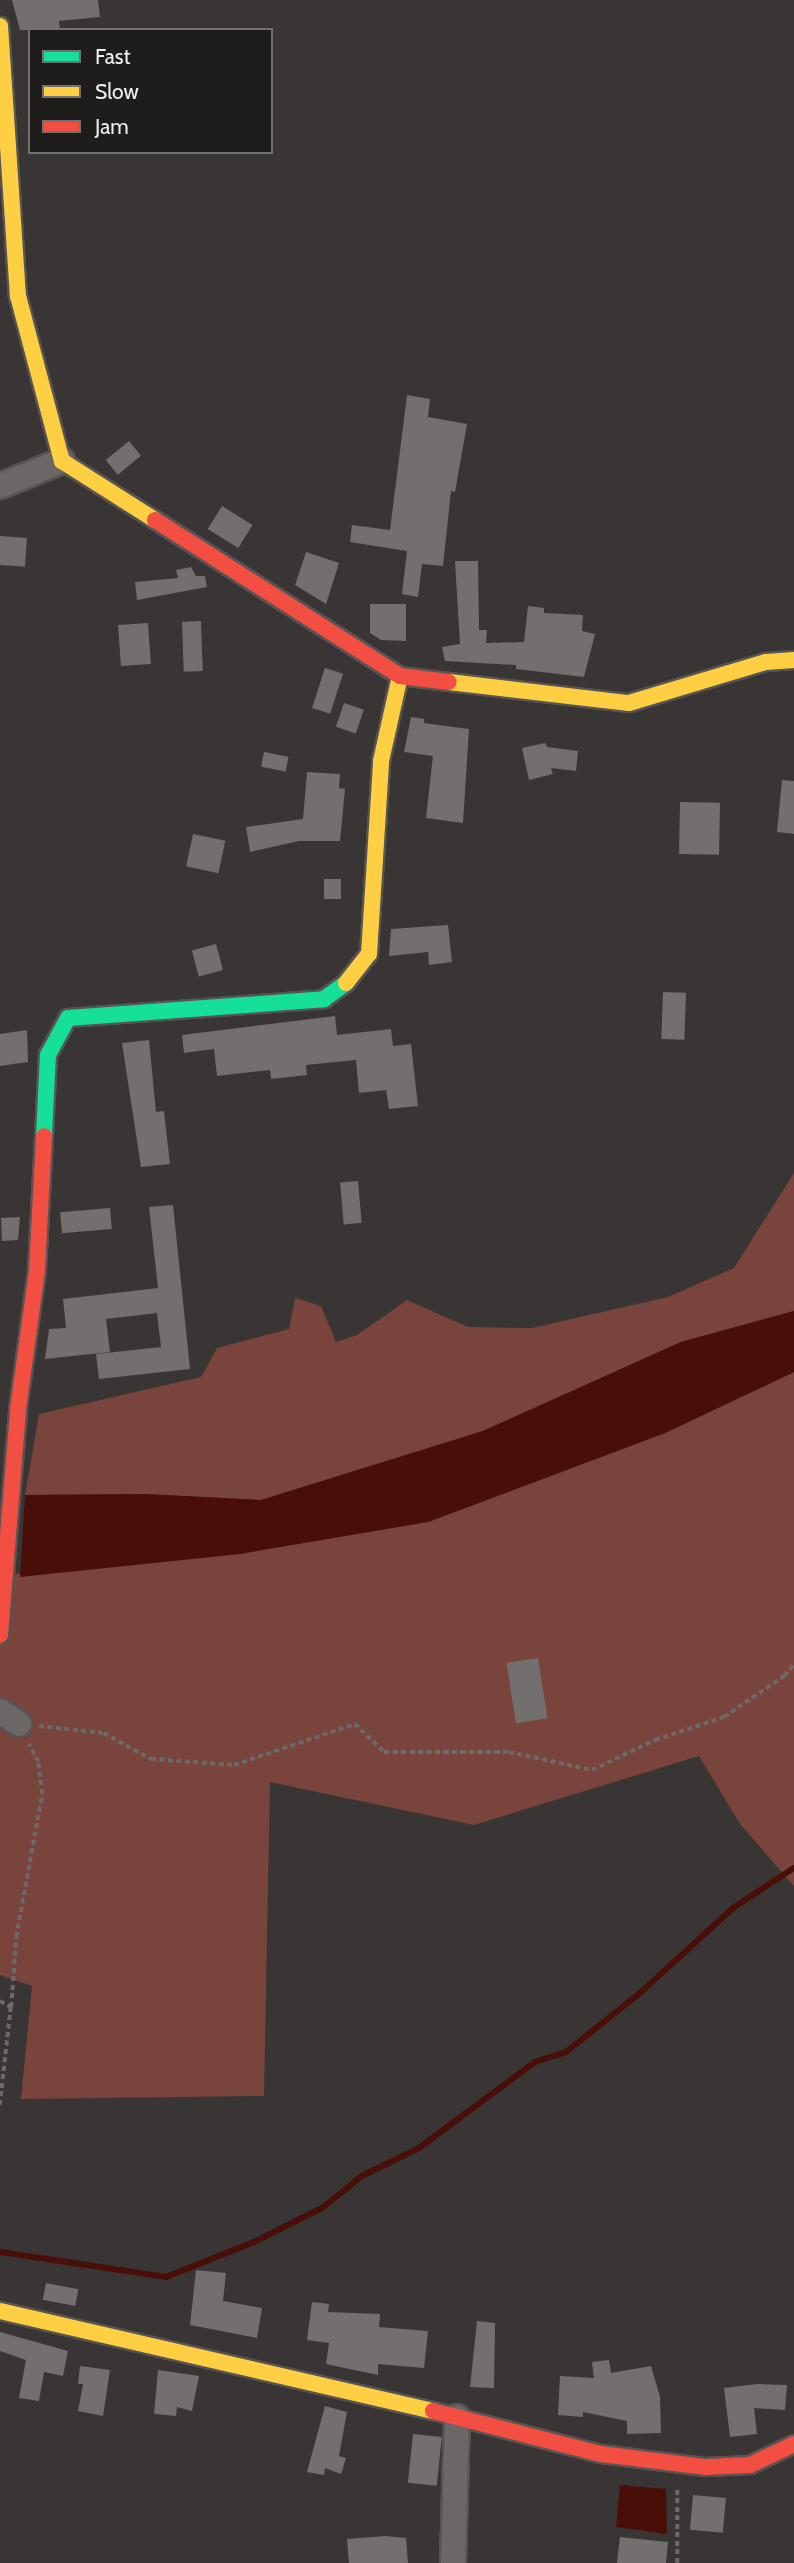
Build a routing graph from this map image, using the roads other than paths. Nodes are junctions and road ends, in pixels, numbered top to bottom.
1 (0, 26) edge
2 (62, 461) junction
3 (0, 486) edge
4 (794, 660) edge
5 (400, 676) junction
6 (0, 1635) edge
7 (0, 2311) edge
8 (457, 2417) junction
9 (794, 2444) edge
10 (453, 2563) edge

1 - 2 street
2 - 3 street
2 - 5 street
4 - 5 street
5 - 6 street
7 - 8 street
8 - 9 street
8 - 10 street

